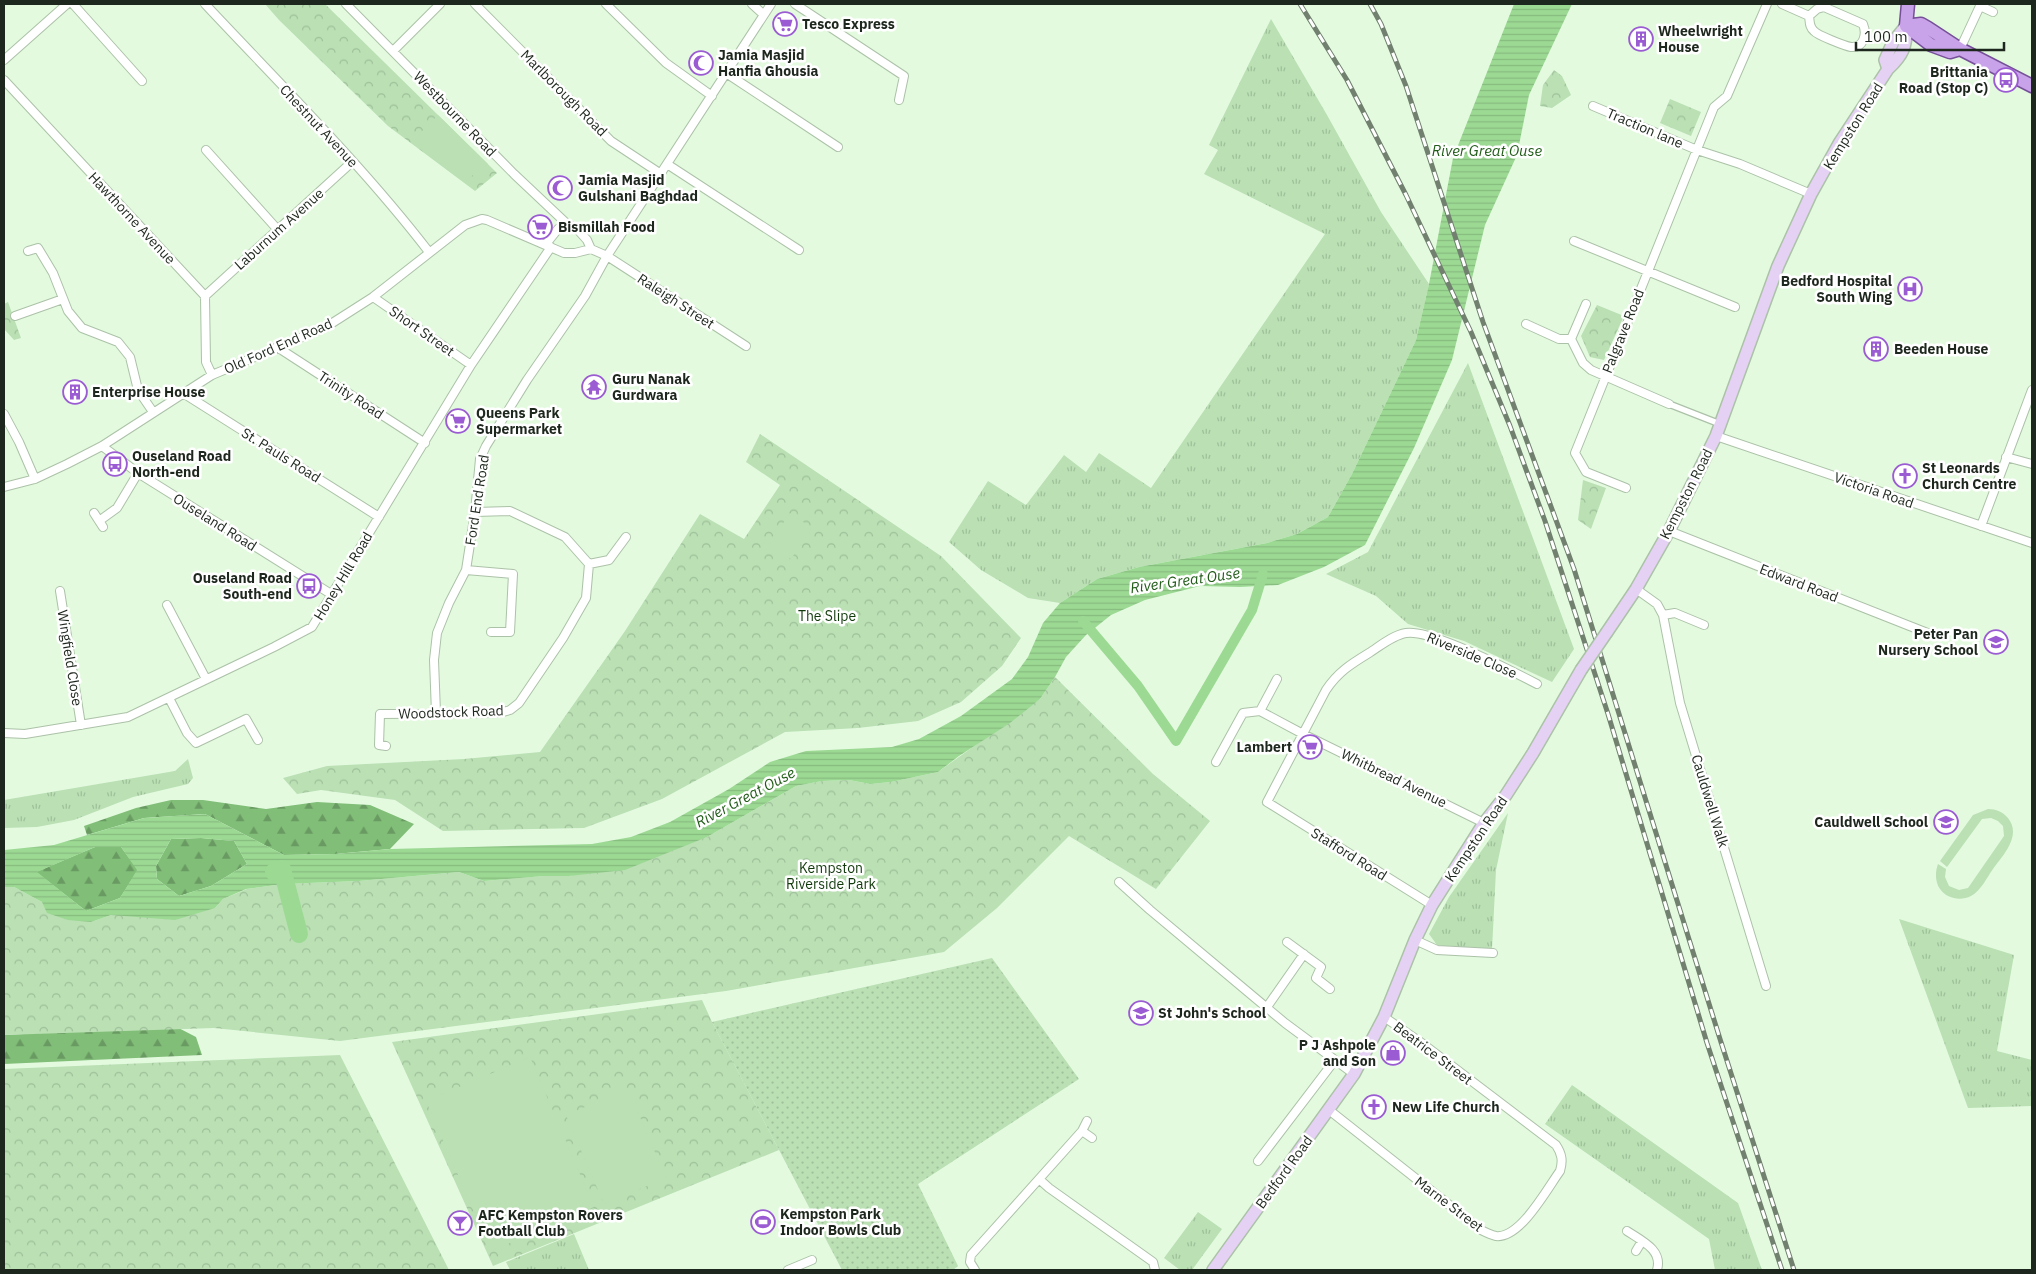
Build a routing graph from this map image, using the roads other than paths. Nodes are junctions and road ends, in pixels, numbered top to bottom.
1 (67, 4) edge
2 (73, 4) edge
3 (205, 4) edge
4 (346, 4) edge
5 (440, 4) edge
6 (475, 4) edge
7 (606, 4) edge
8 (752, 4) edge
9 (771, 4) edge
10 (795, 4) edge
11 (1767, 4) edge
12 (1782, 4) edge
13 (1908, 4) edge
14 (1993, 12) dead end
15 (763, 14) junction
16 (1809, 16) junction
17 (1906, 26) junction
18 (1960, 48) junction
19 (393, 51) junction
20 (4, 60) edge
21 (726, 73) junction
22 (4, 80) edge
23 (142, 81) dead end
24 (2032, 86) edge
25 (712, 96) junction
26 (899, 100) dead end
27 (1593, 106) dead end
28 (838, 147) dead end
29 (206, 150) dead end
30 (1697, 150) junction
31 (352, 162) junction
32 (668, 164) junction
33 (660, 174) junction
34 (1811, 194) junction
35 (566, 223) junction
36 (278, 230) junction
37 (1574, 241) dead end
38 (548, 246) junction
39 (591, 249) junction
40 (799, 250) dead end
41 (28, 251) dead end
42 (429, 252) junction
43 (607, 256) junction
44 (1648, 270) junction
45 (205, 296) junction
46 (374, 297) junction
47 (63, 299) junction
48 (1586, 304) dead end
49 (1734, 307) dead end
50 (15, 316) dead end
51 (1526, 324) dead end
52 (1571, 339) junction
53 (746, 346) dead end
54 (276, 347) junction
55 (471, 365) junction
56 (212, 375) junction
57 (1604, 377) junction
58 (2032, 390) edge
59 (183, 393) junction
60 (1669, 404) joint
61 (153, 412) junction
62 (4, 414) edge
63 (1715, 422) dead end
64 (1716, 436) junction
65 (425, 443) junction
66 (102, 446) junction
67 (2006, 457) junction
68 (2032, 464) edge
69 (138, 473) junction
70 (36, 478) junction
71 (4, 487) edge
72 (1626, 488) dead end
73 (475, 512) junction
74 (94, 513) dead end
75 (379, 517) junction
76 (1981, 526) junction
77 (1668, 531) junction
78 (626, 537) dead end
79 (2032, 543) edge
80 (589, 564) junction
81 (466, 570) junction
82 (1636, 589) junction
83 (60, 591) dead end
84 (331, 594) junction
85 (167, 605) dead end
86 (1663, 615) junction
87 (1704, 625) dead end
88 (491, 632) dead end
89 (1930, 634) dead end
90 (206, 679) junction
91 (1277, 679) dead end
92 (1537, 684) dead end
93 (169, 698) junction
94 (1260, 711) junction
95 (436, 713) junction
96 (81, 725) junction
97 (4, 733) edge
98 (1303, 734) junction
99 (258, 740) dead end
100 (386, 746) dead end
101 (1216, 762) dead end
102 (1267, 802) joint
103 (1484, 823) junction
104 (1119, 882) dead end
105 (1432, 905) junction
106 (1415, 940) junction
107 (1287, 942) dead end
108 (1493, 953) dead end
109 (1304, 954) junction
110 (1766, 986) dead end
111 (1330, 989) dead end
112 (1267, 1007) junction
113 (1384, 1017) junction
114 (1335, 1060) junction
115 (1354, 1074) junction
116 (1329, 1110) junction
117 (1087, 1121) dead end
118 (1082, 1132) junction
119 (1092, 1138) dead end
120 (1258, 1161) dead end
121 (1560, 1171) joint
122 (1039, 1179) junction
123 (1627, 1231) dead end
124 (1642, 1241) junction
125 (1636, 1251) dead end
126 (812, 1260) dead end
127 (788, 1270) edge
128 (975, 1270) edge
129 (1155, 1270) edge
130 (1213, 1270) edge
131 (1657, 1270) edge

1 - 20 street
2 - 23 street
3 - 31 street, Chestnut Avenue
4 - 19 street, Westbourne Road
5 - 19 street
6 - 33 street, Marlborough Road
7 - 25 street
8 - 15 street
9 - 15 street, Ford End Road
10 - 26 street
11 - 30 street, Palgrave Road
12 - 16 street
13 - 17 main road
14 - 18 street
15 - 21 street, Ford End Road
16 - 16 street
17 - 18 main road
17 - 34 main road, Kempston Road
18 - 24 main road
19 - 35 street, Westbourne Road
21 - 25 street, Ford End Road
21 - 28 street
22 - 45 street, Hawthorne Avenue
25 - 32 street, Ford End Road
27 - 30 street, Traction lane
29 - 36 street
30 - 34 street
30 - 44 street, Palgrave Road
31 - 36 street, Laburnum Avenue
31 - 42 street, Chestnut Avenue
32 - 33 street, Ford End Road
32 - 40 street
33 - 43 street, Ford End Road
34 - 64 main road, Kempston Road
35 - 38 street
35 - 39 street
36 - 45 street, Laburnum Avenue
37 - 44 street
38 - 39 street, Old Ford End Road
38 - 42 street, Old Ford End Road
38 - 55 street, Honey Hill Road
39 - 43 street
41 - 47 street
42 - 46 street, Old Ford End Road
43 - 53 street, Raleigh Street
43 - 73 street, Ford End Road
44 - 49 street
44 - 57 street, Palgrave Road
45 - 56 street
46 - 54 street, Old Ford End Road
46 - 55 street, Short Street
47 - 50 street
47 - 61 street
48 - 52 street
51 - 52 street
52 - 57 street
54 - 56 street, Old Ford End Road
54 - 65 street, Trinity Road
55 - 65 street, Honey Hill Road
56 - 59 street, Old Ford End Road
57 - 60 street
57 - 72 street, Palgrave Road
58 - 67 street
59 - 61 street, Old Ford End Road
59 - 75 street, St. Pauls Road
60 - 63 street
61 - 66 street, Old Ford End Road
62 - 70 street
64 - 76 street, Victoria Road
64 - 77 main road, Kempston Road
65 - 75 street, Honey Hill Road
66 - 69 street, Ouseland Road
66 - 70 street, Old Ford End Road
67 - 68 street
67 - 76 street
69 - 74 street
69 - 84 street, Ouseland Road
70 - 71 street, Old Ford End Road
73 - 80 street
73 - 81 street, Ford End Road
75 - 84 street, Honey Hill Road
76 - 79 street, Victoria Road
77 - 82 main road, Kempston Road
77 - 89 street, Edward Road
78 - 80 street
80 - 95 street, Woodstock Road
81 - 88 street
81 - 95 street, Ford End Road
82 - 86 street
82 - 103 main road, Kempston Road, bridge
83 - 96 street, Wingfield Close
84 - 90 street, Honey Hill Road
85 - 90 street
86 - 87 street
86 - 110 street, Cauldwell Walk
90 - 93 street, Honey Hill Road
91 - 94 street
92 - 98 street, Riverside Close
93 - 96 street, Honey Hill Road
93 - 99 street
94 - 98 street, Whitbread Avenue
94 - 101 street
95 - 100 street, Woodstock Road
96 - 97 street, Honey Hill Road
98 - 102 street, Riverside Close
98 - 103 street, Whitbread Avenue
102 - 105 street, Stafford Road
103 - 105 main road, Kempston Road
104 - 112 street
105 - 106 main road, Kempston Road
106 - 108 street
106 - 113 main road, Bedford Road
107 - 109 street
109 - 111 street
109 - 112 street
112 - 114 street
113 - 115 main road, Bedford Road
113 - 121 street, Beatrice Street
114 - 115 street
114 - 120 street, Bedford Road
115 - 116 main road, Bedford Road
116 - 121 street, Marne Street
116 - 130 main road, Bedford Road
117 - 118 street
118 - 119 street
118 - 122 street
122 - 128 street
122 - 129 street
123 - 124 street
124 - 125 street
124 - 131 street
126 - 127 street

